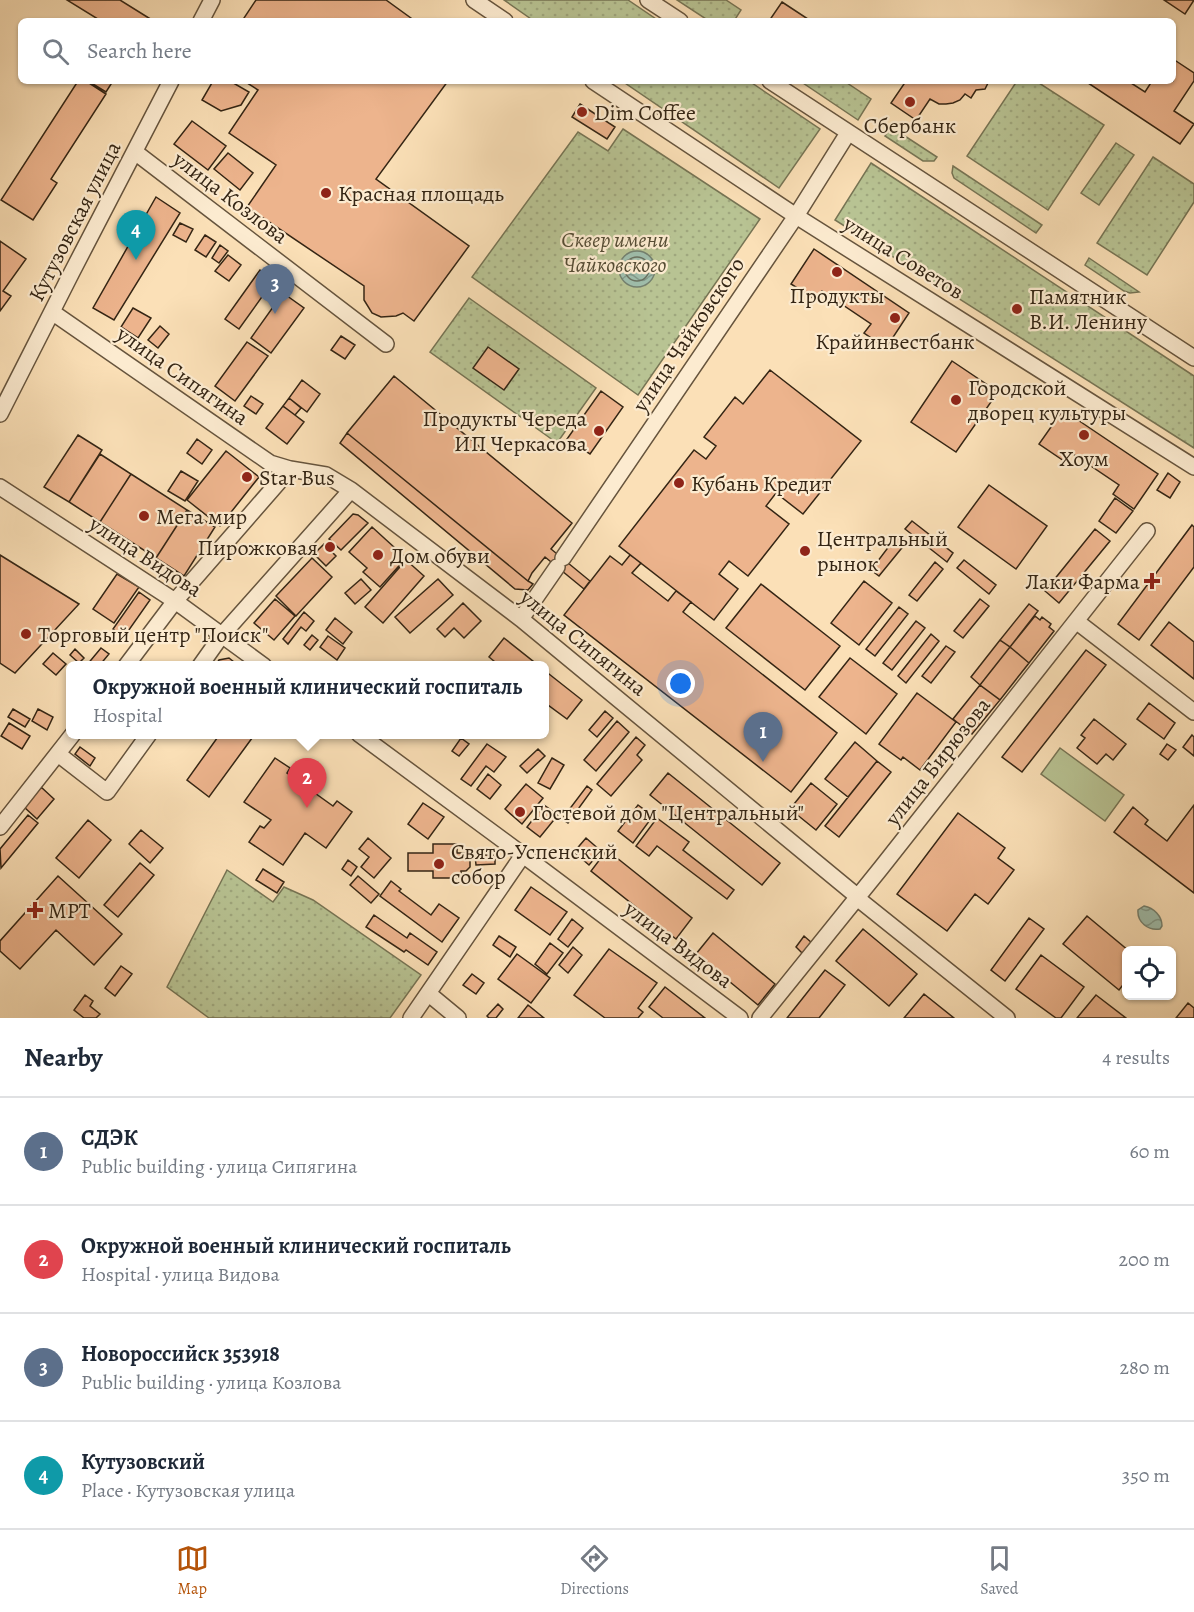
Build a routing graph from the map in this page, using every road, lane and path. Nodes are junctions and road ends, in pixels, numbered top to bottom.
1 (212, 0) edge
2 (474, 0) edge
3 (648, 0) edge
4 (203, 18) edge
5 (501, 18) edge
6 (675, 18) edge
7 (169, 84) edge
8 (598, 84) edge
9 (774, 84) edge
10 (848, 134) junction
11 (135, 152) junction
12 (796, 216) junction
13 (52, 312) junction
14 (386, 344) dead end
15 (1194, 358) edge
16 (0, 414) edge
17 (1194, 467) edge
18 (290, 469) junction
19 (0, 487) edge
20 (351, 490) junction
21 (1147, 531) dead end
22 (175, 601) junction
23 (521, 619) junction
24 (1076, 621) junction
25 (222, 635) junction
26 (130, 661) edge
27 (204, 661) edge
28 (257, 661) edge
29 (1194, 712) edge
30 (70, 739) edge
31 (147, 739) edge
32 (364, 739) edge
33 (58, 754) junction
34 (0, 827) edge
35 (524, 855) junction
36 (857, 898) junction
37 (429, 994) junction
38 (411, 1018) edge
39 (458, 1018) edge
40 (740, 1018) edge
41 (760, 1018) edge
42 (1007, 1018) edge

1 - 4 street
2 - 5 street
3 - 6 street
7 - 11 street, Кутузовская улица
8 - 12 street, улица Советов
9 - 10 street
10 - 12 street, улица Чайковского
10 - 15 street
11 - 13 street, Кутузовская улица
11 - 14 street, улица Козлова
12 - 17 street, улица Советов
12 - 23 street, улица Чайковского
13 - 16 street, Кутузовская улица
13 - 18 street, улица Сипягина
18 - 20 street, улица Сипягина
18 - 22 street
19 - 22 street, улица Видова
20 - 23 street, улица Сипягина
20 - 25 street
21 - 24 street, улица Бирюзова
22 - 25 street, улица Видова
22 - 26 street
23 - 36 street, улица Сипягина
24 - 29 street
24 - 36 street, улица Бирюзова
25 - 27 street
25 - 28 street, улица Видова
30 - 33 street
31 - 33 street
32 - 35 street, улица Видова
33 - 34 street
35 - 37 street
35 - 40 street, улица Видова
36 - 41 street, улица Бирюзова
36 - 42 street, улица Сипягина
37 - 38 street
37 - 39 street

